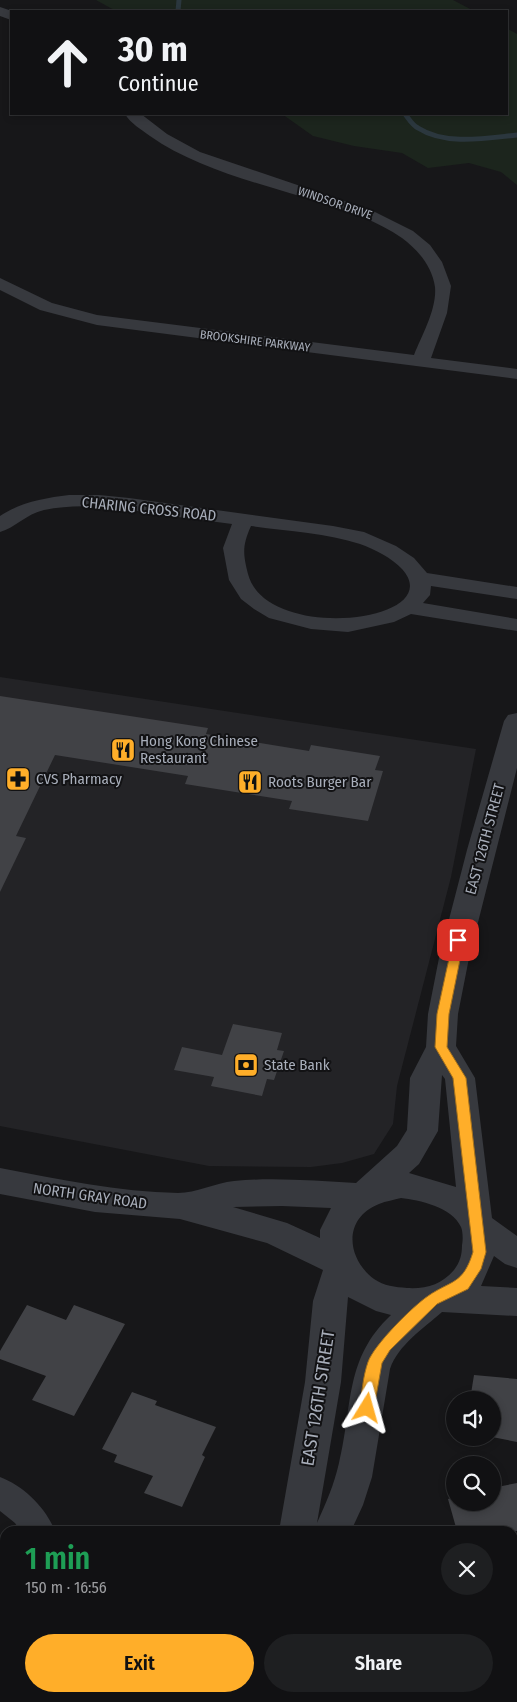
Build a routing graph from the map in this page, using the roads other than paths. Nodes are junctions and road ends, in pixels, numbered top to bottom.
1 (133, 115) edge
2 (0, 283) edge
3 (420, 362) junction
4 (517, 374) edge
5 (244, 520) junction
6 (0, 526) edge
7 (419, 578) junction
8 (517, 593) edge
9 (408, 608) junction
10 (517, 625) edge
11 (517, 721) edge
12 (441, 1047) junction
13 (0, 1181) edge
14 (363, 1196) junction
15 (180, 1206) junction
16 (476, 1224) junction
17 (517, 1254) edge
18 (340, 1264) junction
19 (436, 1299) junction
20 (517, 1302) edge
21 (0, 1491) edge
22 (35, 1526) edge
23 (298, 1526) edge
24 (335, 1526) edge

1 - 3 street, WINDSOR DRIVE
2 - 3 street, BROOKSHIRE PARKWAY
3 - 4 street, BROOKSHIRE PARKWAY
5 - 6 street, CHARING CROSS ROAD
5 - 7 street, CHARING CROSS ROAD
5 - 9 street
7 - 8 street
7 - 9 street
9 - 10 street
11 - 12 street, EAST 126TH STREET
12 - 14 street, EAST 126TH STREET
12 - 16 street
13 - 15 street, NORTH GRAY ROAD
14 - 15 street, NORTH GRAY ROAD
14 - 16 street
14 - 18 street
15 - 18 street, NORTH GRAY ROAD
16 - 17 street
16 - 19 street
18 - 19 street
18 - 23 street, EAST 126TH STREET
19 - 20 street
19 - 24 street
21 - 22 street

